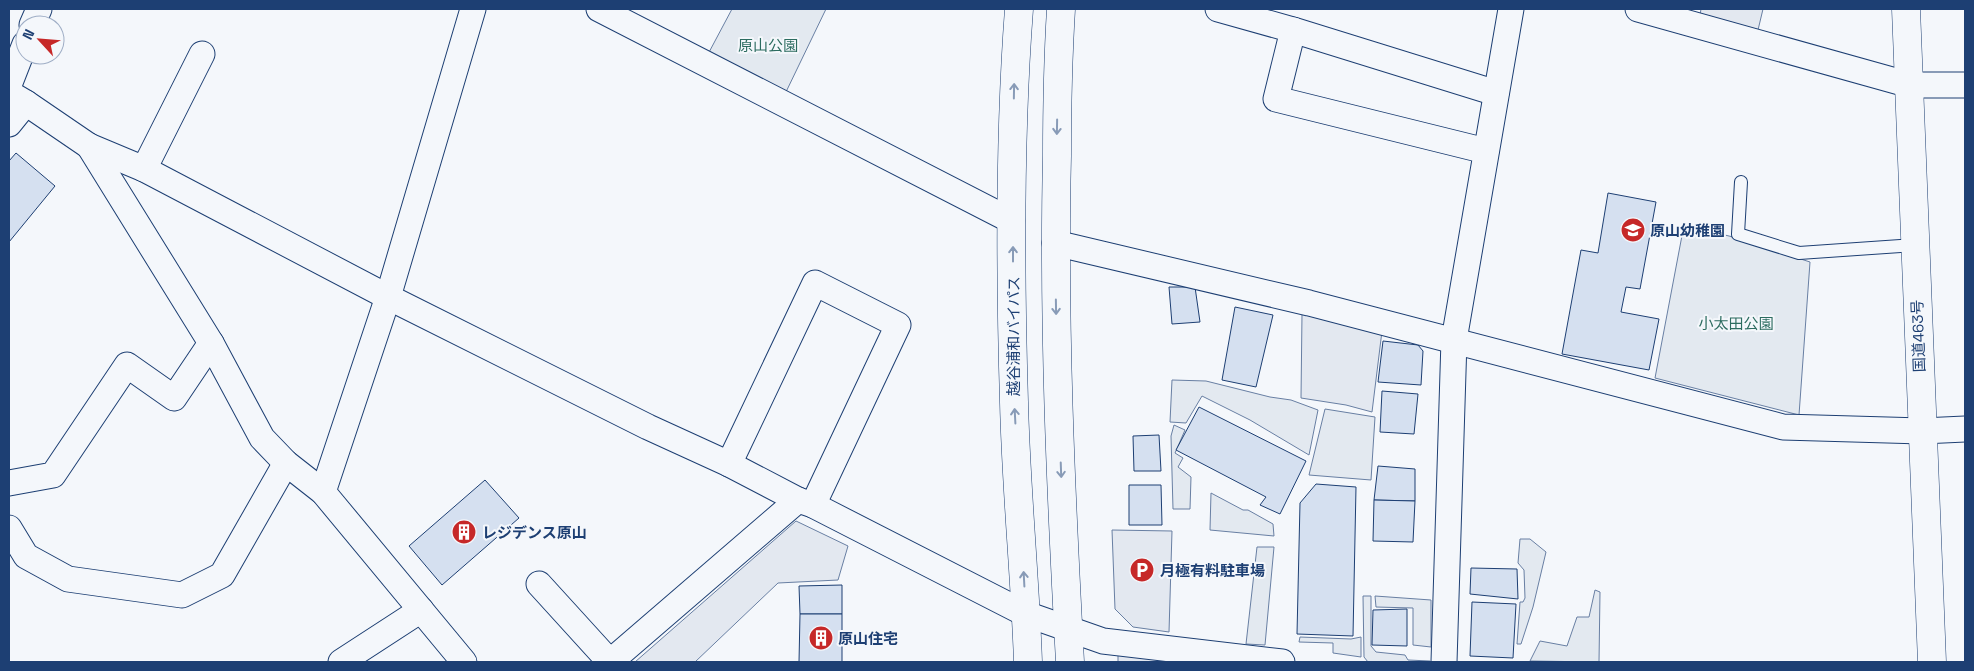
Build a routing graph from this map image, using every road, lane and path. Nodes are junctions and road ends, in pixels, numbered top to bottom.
1 (473, 9) edge
2 (598, 9) edge
3 (1019, 9) edge
4 (1061, 9) edge
5 (1218, 9) edge
6 (1511, 9) edge
7 (1638, 9) edge
8 (1906, 9) edge
9 (1293, 30) junction
10 (202, 54) dead end
11 (17, 65) edge
12 (9, 85) edge
13 (1910, 85) junction
14 (1965, 85) edge
15 (1496, 94) junction
16 (18, 98) edge
17 (9, 124) edge
18 (89, 146) junction
19 (1486, 151) junction
20 (144, 169) junction
21 (1740, 182) dead end
22 (1012, 221) junction
23 (1055, 242) junction
24 (1915, 245) junction
25 (388, 297) junction
26 (1454, 340) junction
27 (211, 343) junction
28 (1965, 429) edge
29 (1922, 432) junction
30 (286, 463) junction
31 (729, 464) junction
32 (9, 482) edge
33 (323, 492) junction
34 (805, 503) junction
35 (9, 528) edge
36 (539, 584) dead end
37 (421, 610) junction
38 (1026, 614) junction
39 (1068, 629) junction
40 (341, 662) edge
41 (464, 662) edge
42 (610, 662) edge
43 (1028, 662) edge
44 (1070, 662) edge
45 (1282, 662) edge
46 (1444, 662) edge
47 (1932, 662) edge

1 - 25 street
2 - 22 street
22 -> 3 highway, 越谷浦和バイパス
4 -> 23 highway
5 - 9 street
6 - 15 street
7 - 13 street
8 - 13 highway, 国道463号
9 - 15 street
9 - 19 street
10 - 20 street
11 - 12 street
13 - 14 street
13 - 24 highway, 国道463号
15 - 19 street
16 - 17 street
16 - 18 street
18 - 20 street
18 - 27 street
19 - 26 street
20 - 25 street
21 - 24 lane
38 -> 22 highway, 越谷浦和バイパス
23 - 26 street
23 -> 39 highway
24 - 29 highway, 国道463号
25 - 31 street
25 - 33 street
26 - 29 street
26 - 46 street
27 - 30 street
27 - 32 street
28 - 29 street
29 - 47 highway, 国道463号
30 - 33 street
30 - 35 street
31 - 34 street
31 - 34 street
33 - 37 street
34 - 38 street
34 - 42 street
36 - 42 street
37 - 40 street
37 - 41 street
38 - 39 street
38 - 43 highway, 越谷浦和バイパス
39 - 44 highway
39 - 45 street

